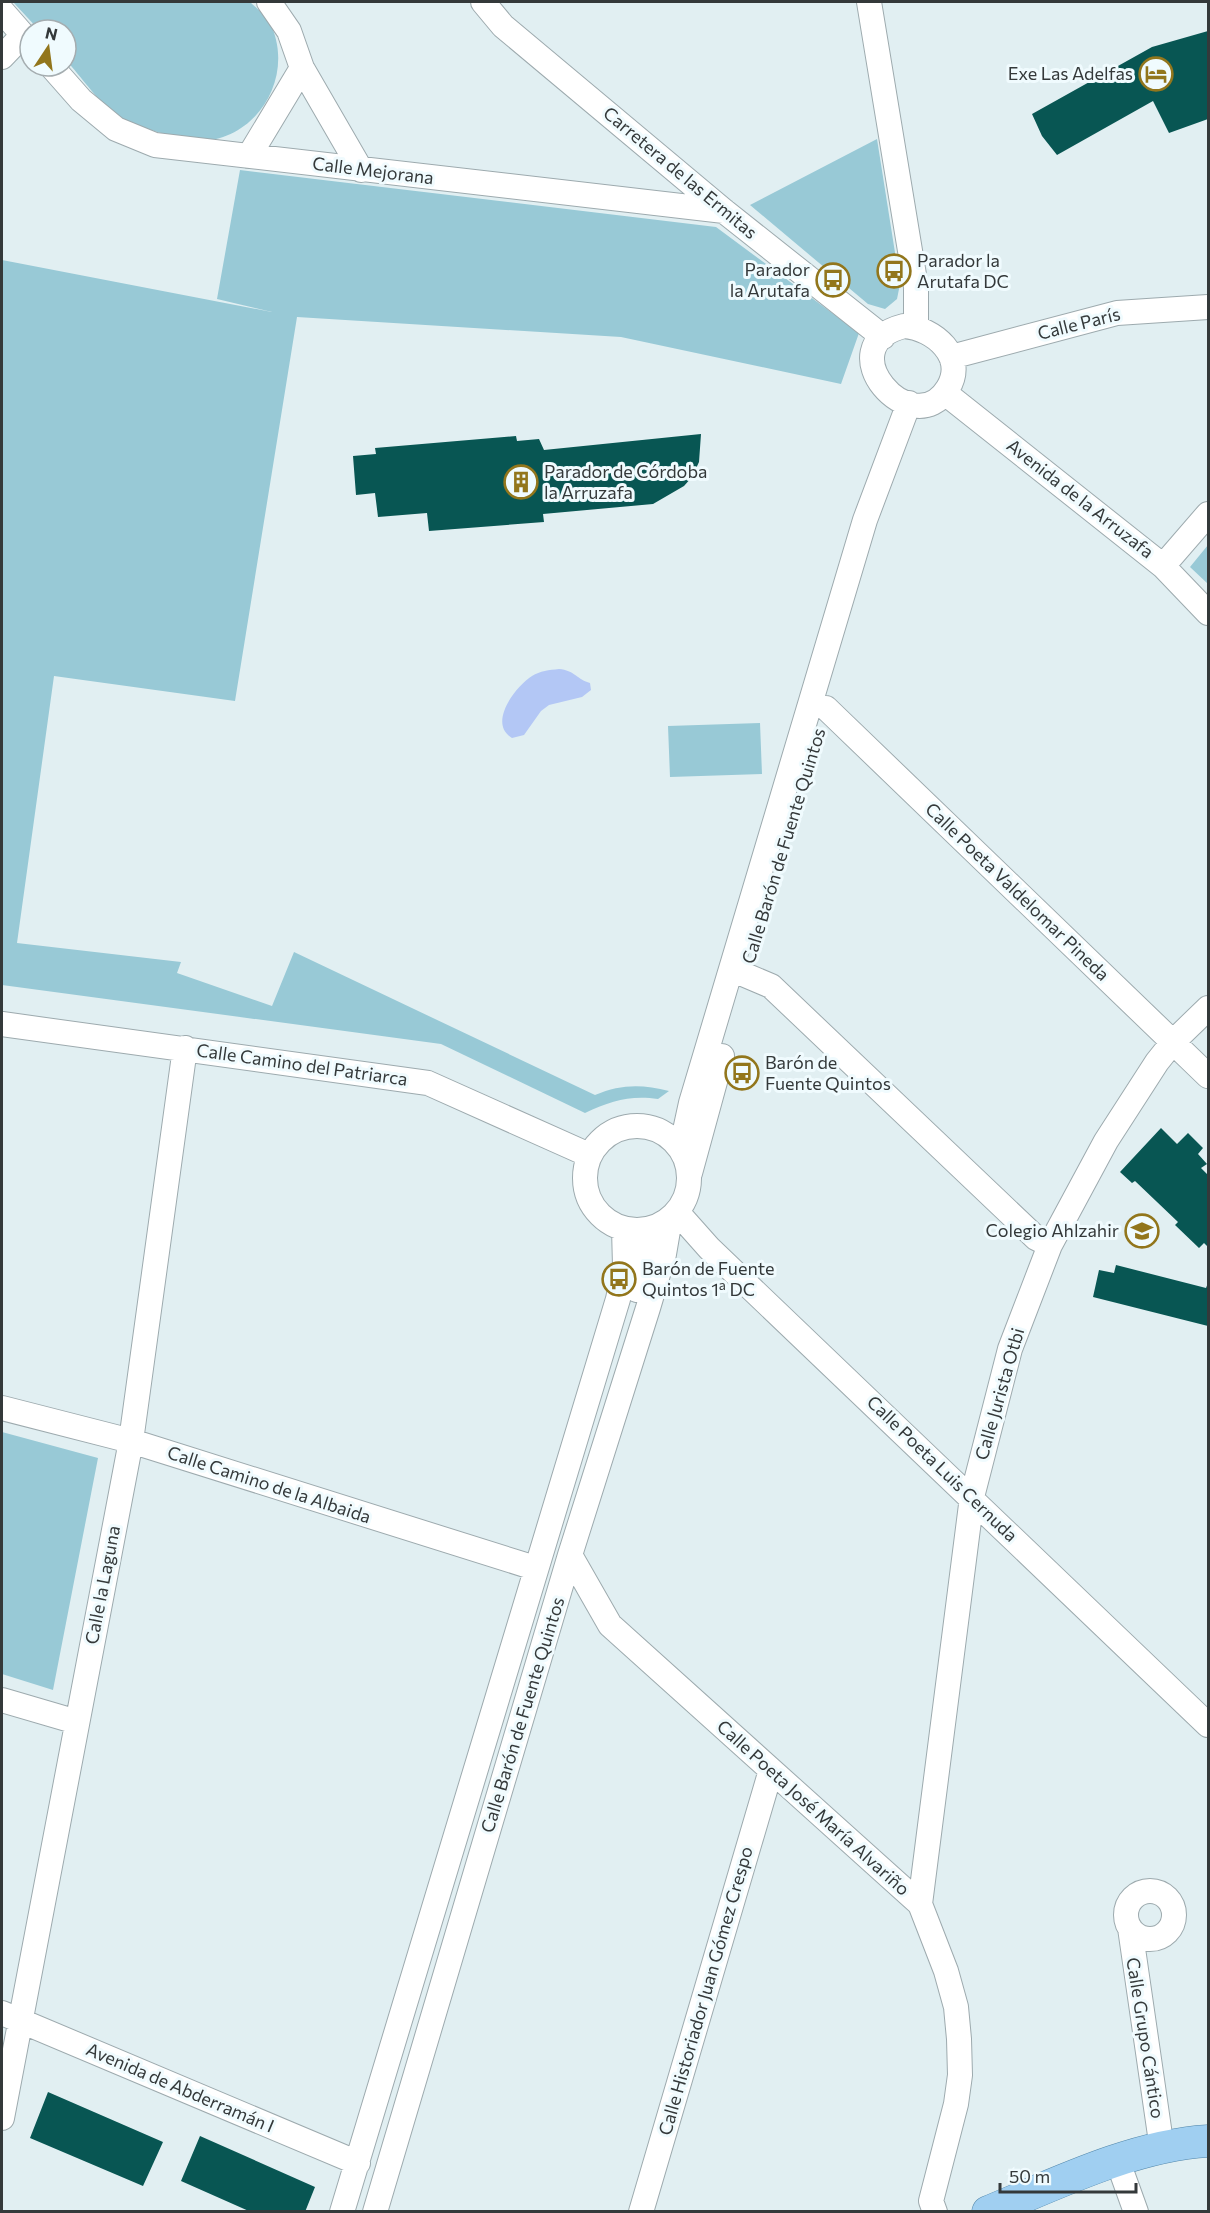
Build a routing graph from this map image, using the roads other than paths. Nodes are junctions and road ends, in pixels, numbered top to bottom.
1 (269, 2) edge
2 (483, 2) edge
3 (869, 2) edge
4 (2, 11) edge
5 (18, 30) edge
6 (18, 45) edge
7 (2, 57) edge
8 (302, 68) junction
9 (62, 78) edge
10 (249, 156) junction
11 (361, 170) junction
12 (724, 211) junction
13 (1209, 307) edge
14 (916, 327) junction
15 (883, 336) junction
16 (951, 357) junction
17 (945, 393) junction
18 (909, 403) junction
19 (1209, 514) edge
20 (865, 520) junction
21 (1163, 566) junction
22 (1209, 613) edge
23 (826, 708) junction
24 (745, 975) junction
25 (1209, 1008) edge
26 (2, 1024) edge
27 (1173, 1042) junction
28 (185, 1048) junction
29 (1209, 1076) edge
30 (691, 1103) junction
31 (656, 1128) junction
32 (681, 1149) junction
33 (589, 1155) junction
34 (690, 1173) junction
35 (666, 1220) junction
36 (624, 1228) junction
37 (1050, 1245) junction
38 (709, 1248) junction
39 (664, 1254) junction
40 (2, 1407) edge
41 (131, 1441) junction
42 (972, 1497) junction
43 (570, 1555) junction
44 (535, 1568) junction
45 (2, 1700) edge
46 (77, 1722) junction
47 (1209, 1725) edge
48 (771, 1770) junction
49 (920, 1904) junction
50 (1130, 1928) dead end
51 (11, 2017) edge
52 (2, 2118) edge
53 (1209, 2142) edge
54 (1162, 2149) junction
55 (1118, 2162) junction
56 (358, 2163) junction
57 (342, 2211) edge
58 (361, 2211) edge
59 (375, 2211) edge
60 (641, 2211) edge
61 (935, 2211) edge
62 (988, 2211) edge
63 (1136, 2211) edge

1 - 8 street
2 - 12 street, Carretera de las Ermitas
3 - 14 street
4 - 5 street
6 - 7 street
8 - 10 street
8 - 11 street
9 - 10 street, Calle Mejorana
10 - 11 street, Calle Mejorana
11 - 12 street, Calle Mejorana
12 - 15 street, Carretera de las Ermitas
13 - 16 street, Calle París
14 - 15 street
14 - 16 street
15 - 18 street
16 - 17 street
17 - 18 street
17 - 21 street, Avenida de la Arruzafa
18 - 20 street, Calle Barón de Fuente Quintos
19 - 21 street
20 - 23 street, Calle Barón de Fuente Quintos
20 - 30 street, Calle Barón de Fuente Quintos
21 - 22 street, Avenida de la Arruzafa
23 - 24 street, Calle Barón de Fuente Quintos
23 - 27 street, Calle Poeta Valdelomar Pineda
24 - 34 street, Calle Barón de Fuente Quintos
24 - 37 street
25 - 27 street, Calle Jurista Otbi
26 - 28 street, Calle Camino del Patriarca
27 - 29 street, Calle Poeta Valdelomar Pineda
27 - 37 street, Calle Jurista Otbi
28 - 33 street, Calle Camino del Patriarca
28 - 41 street, Calle la Laguna
30 - 31 street
30 - 32 street, Calle Barón de Fuente Quintos
31 - 32 street
31 - 33 street
32 - 34 street
33 - 36 street
34 - 35 street
35 - 36 street
35 - 38 street, Calle Poeta Luis Cernuda
35 - 39 street, Calle Barón de Fuente Quintos
35 - 58 street, Calle Barón de Fuente Quintos
36 - 44 street, Calle Barón de Fuente Quintos
37 - 42 street, Calle Jurista Otbi
38 - 39 street
38 - 42 street, Calle Poeta Luis Cernuda
39 - 43 street, Calle Barón de Fuente Quintos
40 - 41 street, Calle Camino de la Albaida
41 - 44 street, Calle Camino de la Albaida
41 - 46 street, Calle la Laguna
42 - 47 street, Calle Poeta Luis Cernuda
42 - 49 street, Calle Jurista Otbi
43 - 48 street, Calle Poeta José María Alvariño
43 - 59 street, Calle Barón de Fuente Quintos
44 - 56 street, Calle Barón de Fuente Quintos
45 - 46 street
46 - 51 street, Calle la Laguna
48 - 49 street, Calle Poeta José María Alvariño
48 - 60 street, Calle Historiador Juan Gómez Crespo
49 - 61 street, Calle Poeta José María Alvariño
50 - 54 street, Calle Grupo Cántico
51 - 52 street, Calle la Laguna
51 - 56 street, Avenida de Abderramán I
53 - 54 main road
54 - 55 main road
55 - 62 main road
55 - 63 street
56 - 57 street, Calle Barón de Fuente Quintos

